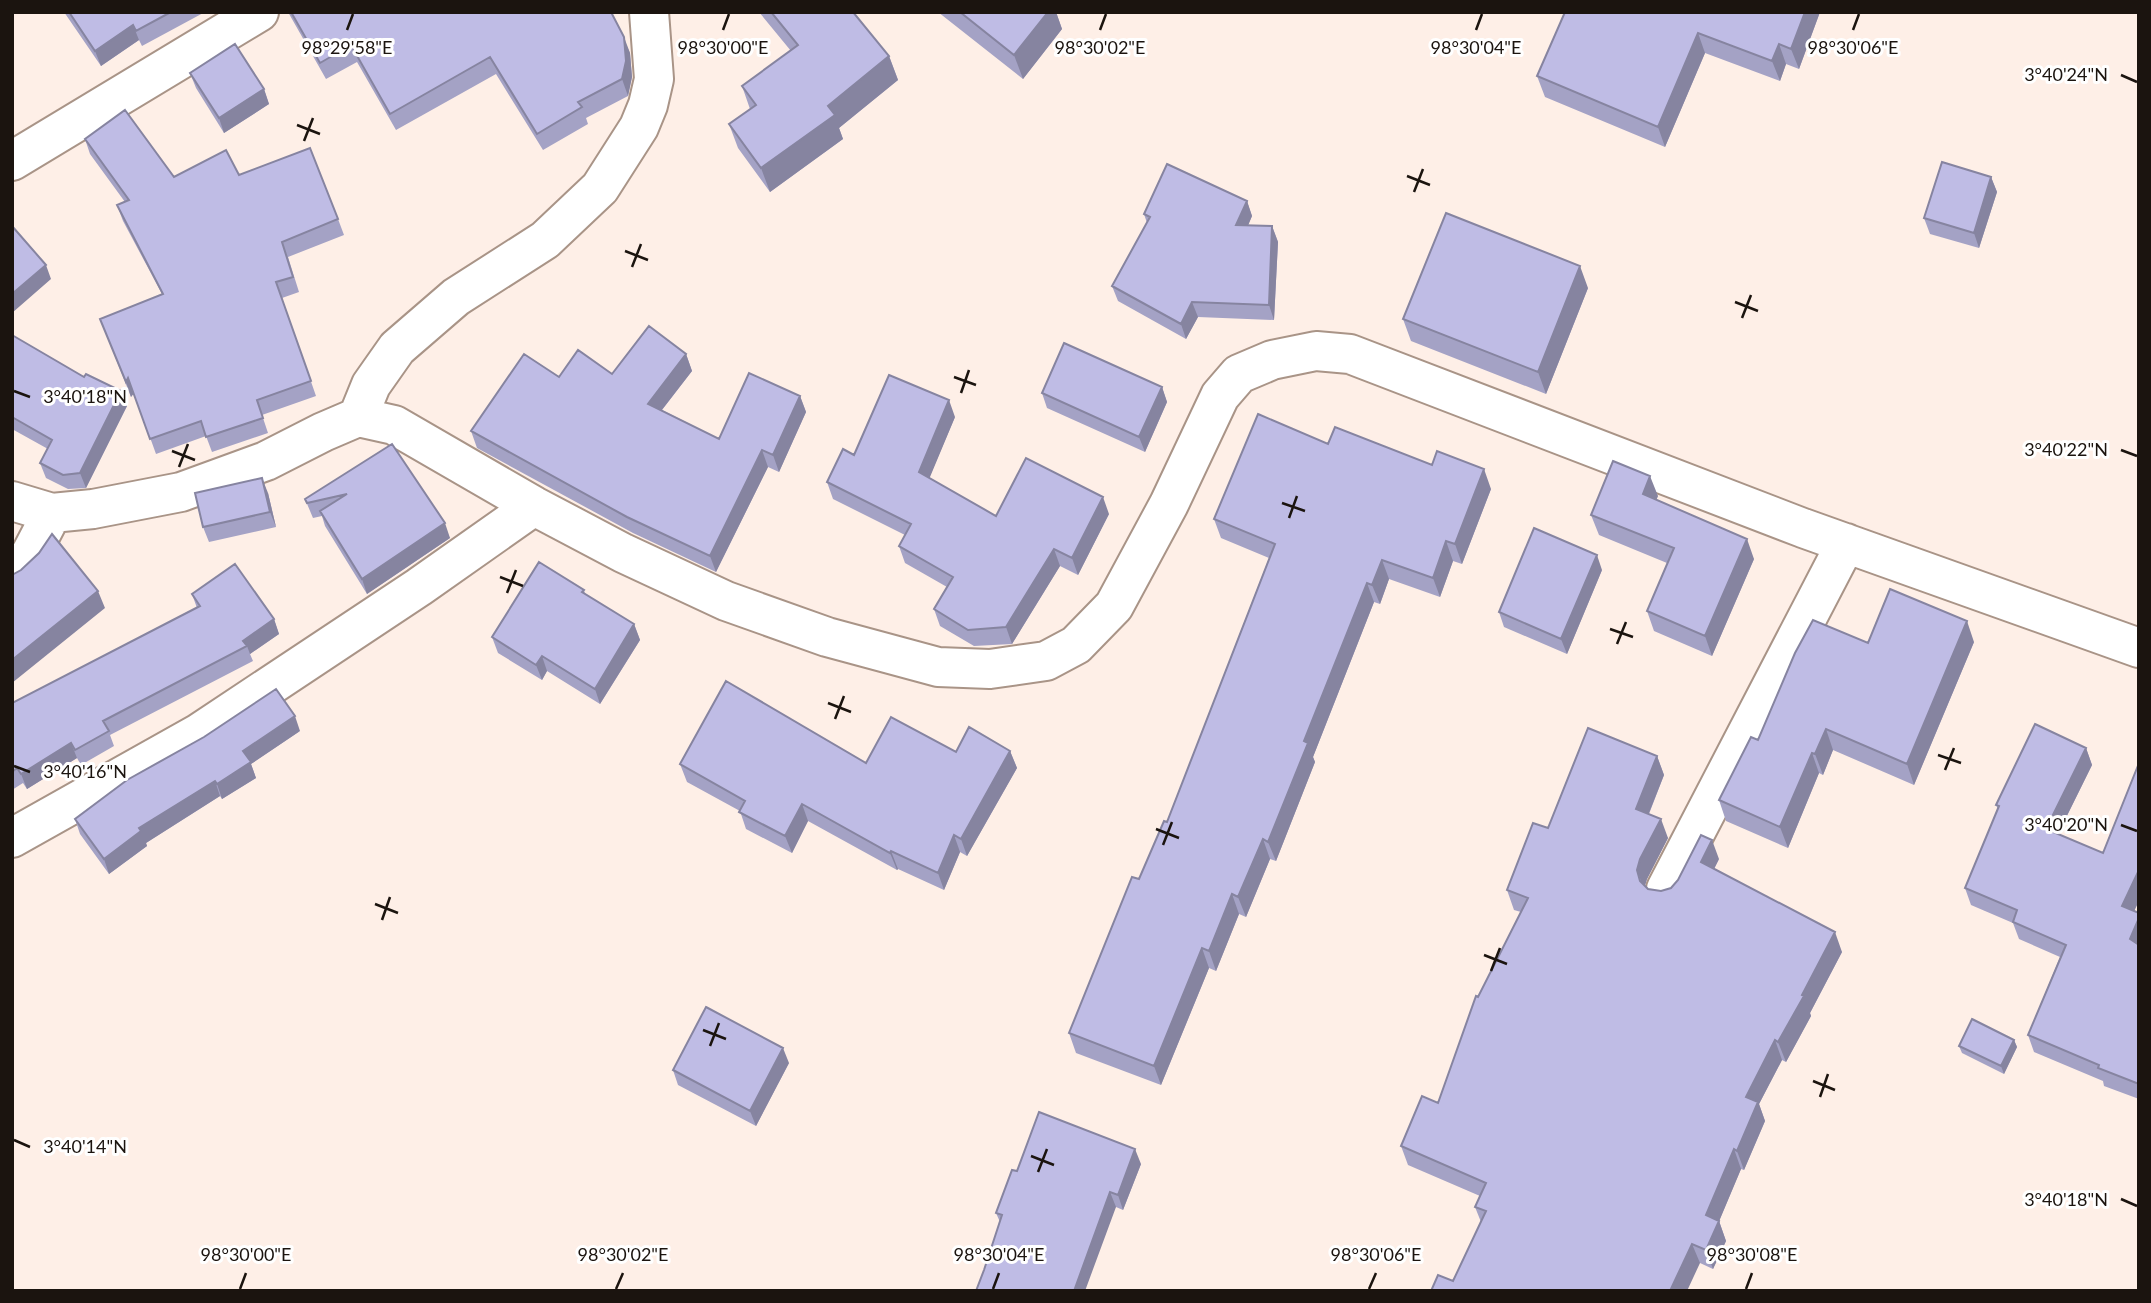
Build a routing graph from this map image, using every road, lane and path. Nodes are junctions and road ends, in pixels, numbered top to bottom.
1 (258, 12) edge
2 (649, 12) edge
3 (12, 161) edge
4 (358, 418) junction
5 (12, 501) edge
6 (534, 506) junction
7 (52, 513) junction
8 (1846, 543) junction
9 (12, 572) edge
10 (2139, 648) edge
11 (12, 838) edge
12 (1666, 888) edge

1 - 3 street
2 - 4 street
4 - 6 street
4 - 7 street
5 - 7 street
6 - 8 street
6 - 11 street
7 - 9 street
8 - 10 street
8 - 12 street

